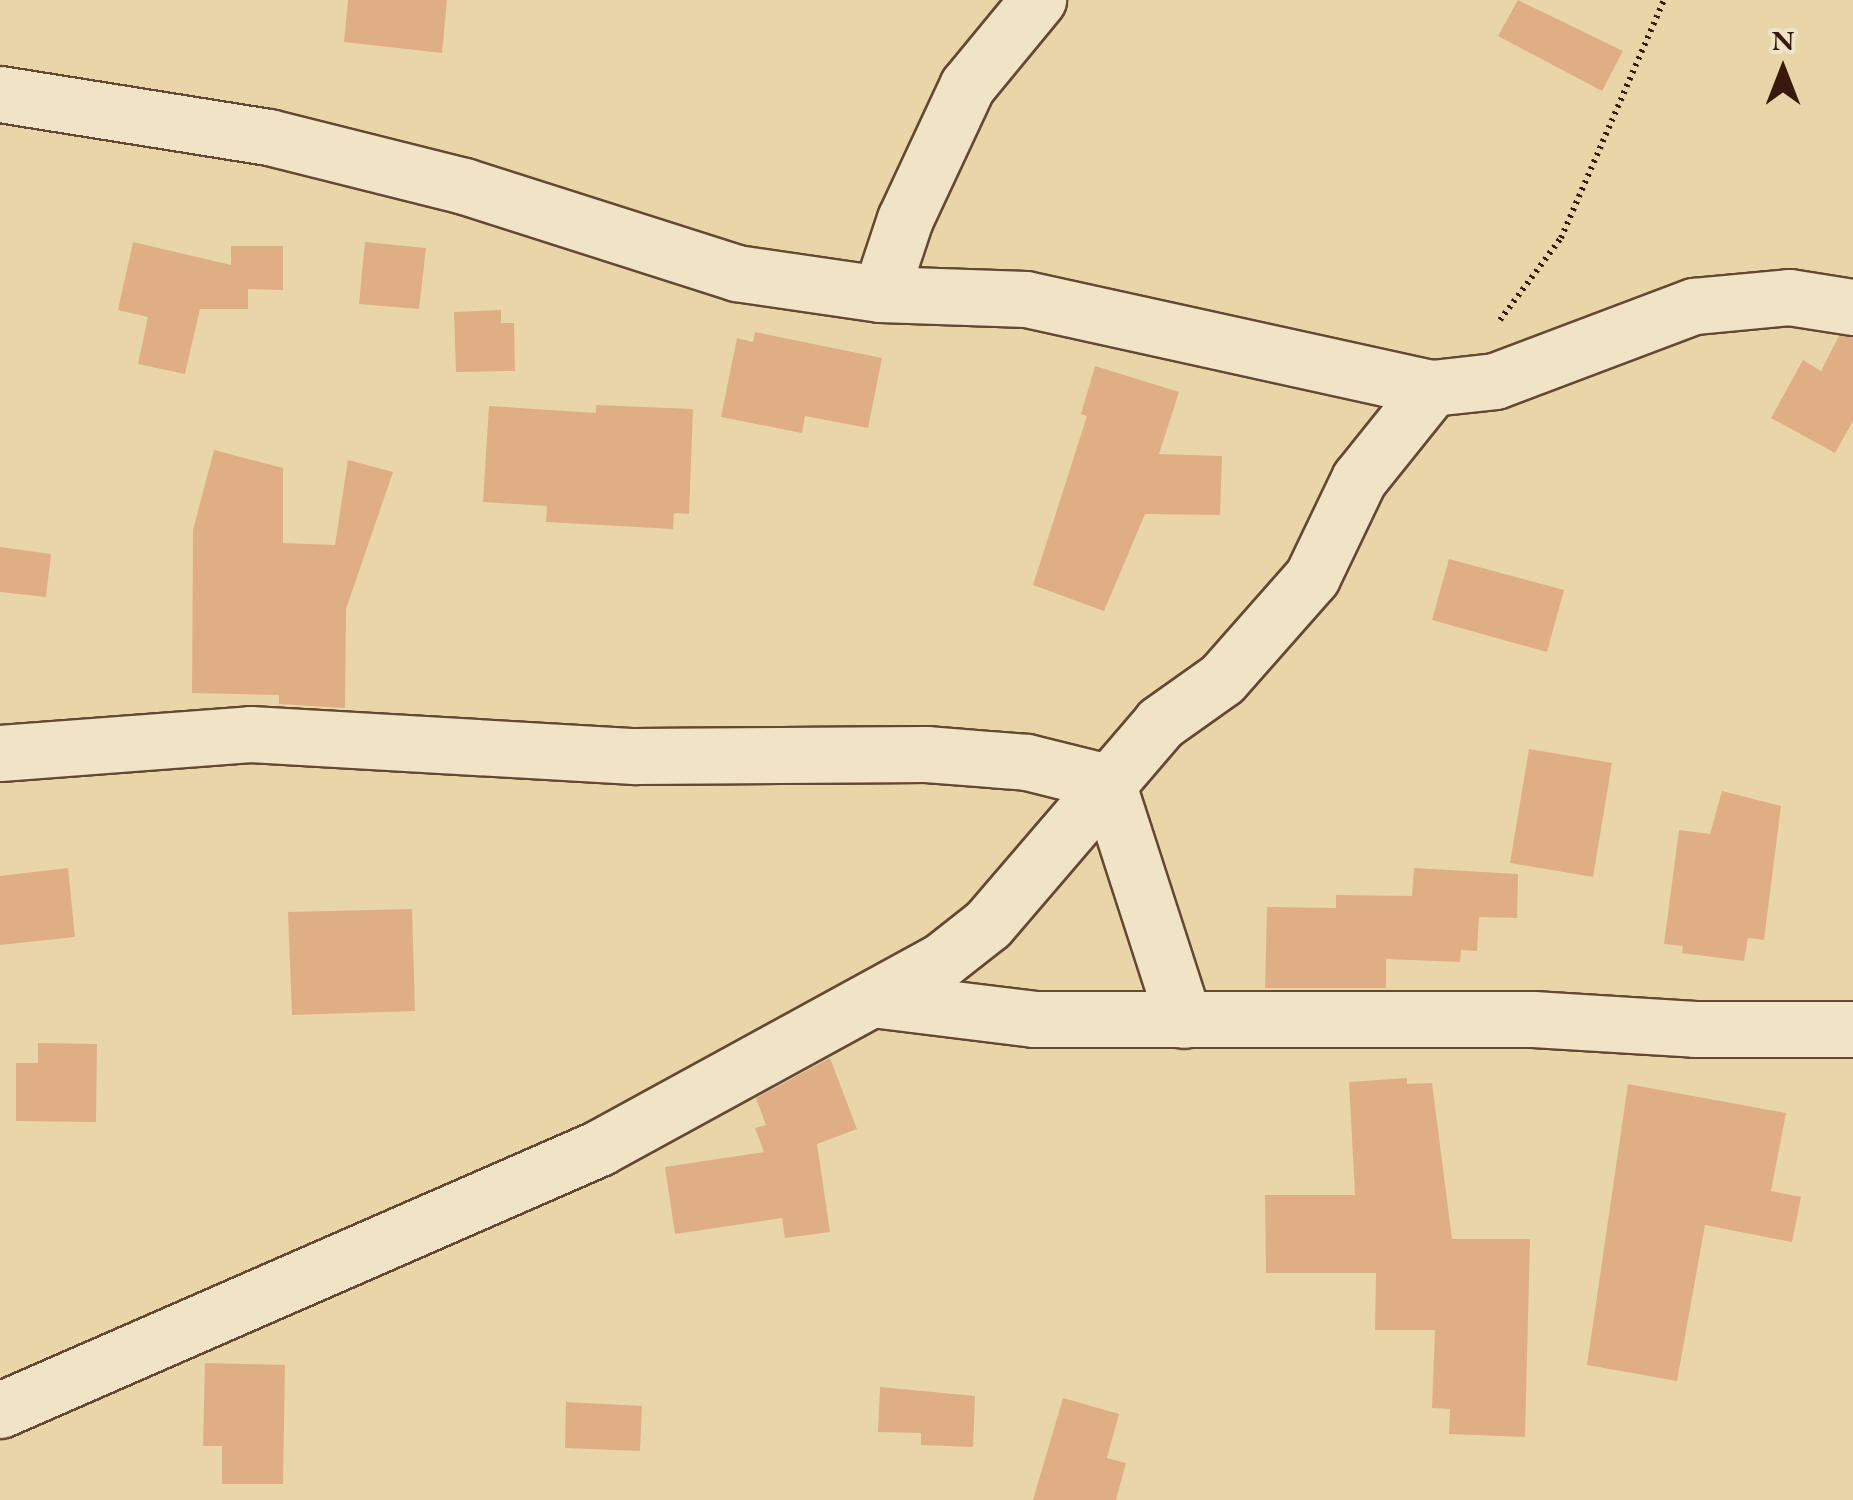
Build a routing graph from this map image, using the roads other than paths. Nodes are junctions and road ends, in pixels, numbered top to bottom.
1 (1038, 0) edge
2 (0, 94) edge
3 (880, 294) junction
4 (1853, 308) edge
5 (1432, 388) junction
6 (0, 754) edge
7 (1106, 782) junction
8 (880, 1000) junction
9 (1184, 1020) junction
10 (1853, 1030) edge
11 (0, 1410) edge

1 - 3 street
2 - 3 street
3 - 5 street
4 - 5 street
5 - 7 street
6 - 7 street
7 - 8 street
7 - 9 street
8 - 9 street
8 - 11 street
9 - 10 street

